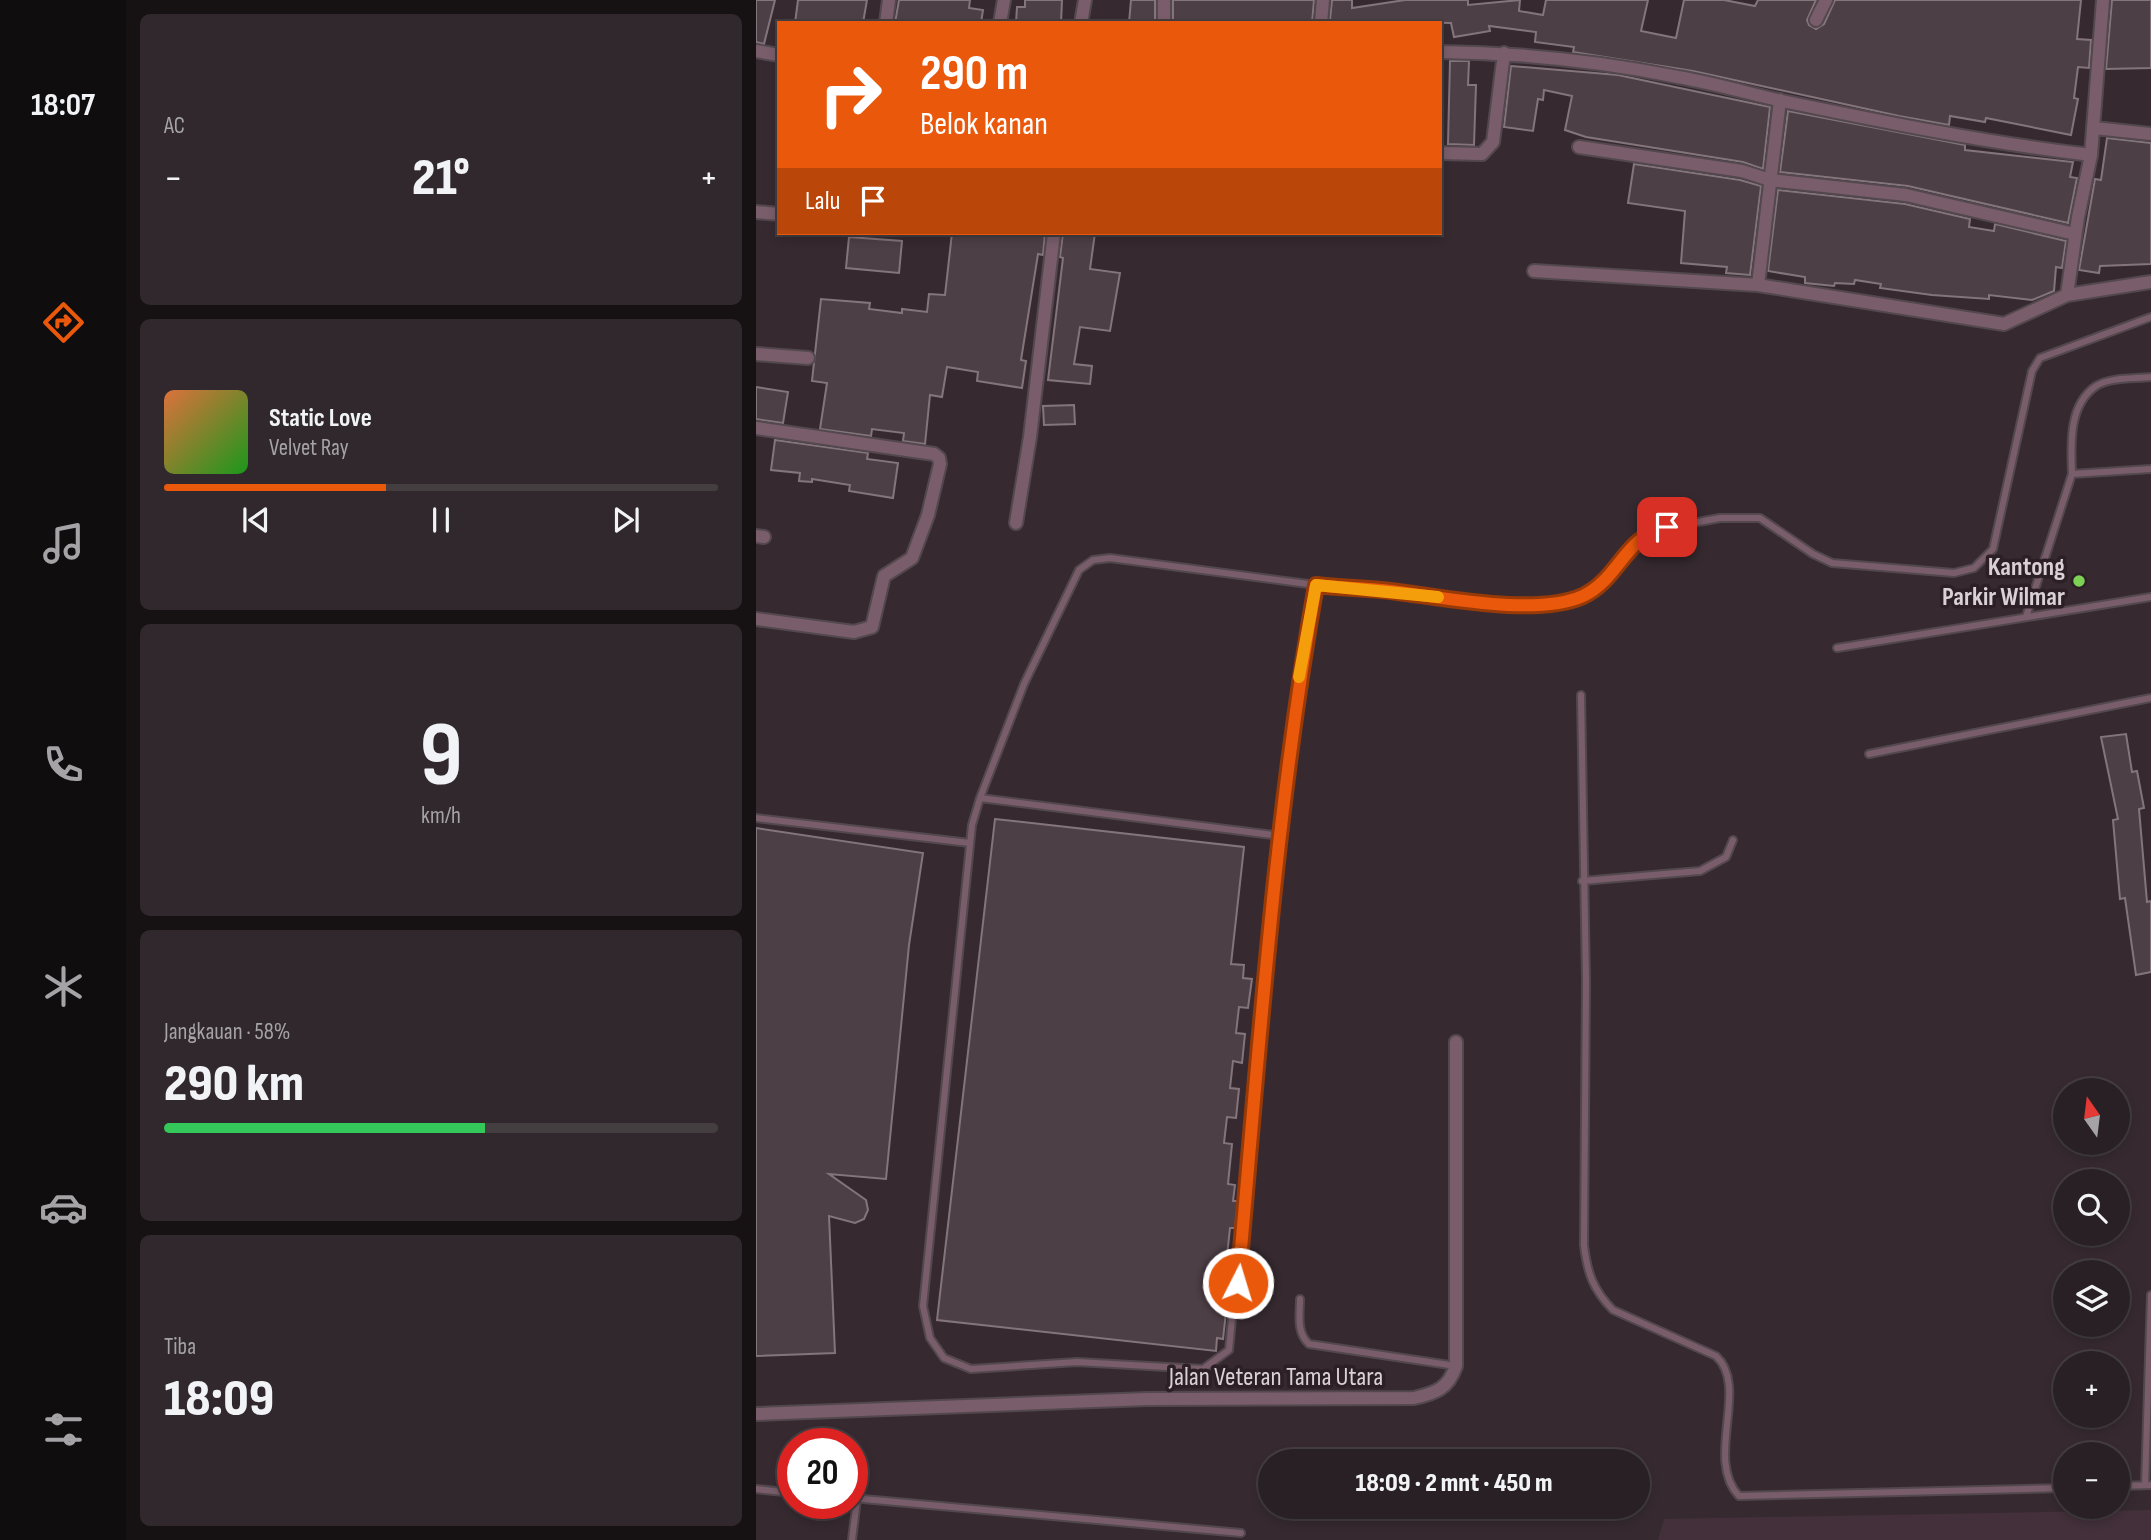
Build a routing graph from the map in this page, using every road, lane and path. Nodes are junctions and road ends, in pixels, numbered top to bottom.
1 (889, 0) edge
2 (1004, 0) edge
3 (1085, 0) edge
4 (1164, 0) edge
5 (1323, 0) edge
6 (1826, 0) edge
7 (2103, 0) edge
8 (1816, 20) dead end
9 (886, 21) edge
10 (1000, 21) edge
11 (1081, 21) edge
12 (1164, 21) edge
13 (1321, 21) edge
14 (756, 51) edge
15 (1442, 52) edge
16 (1504, 53) junction
17 (777, 55) edge
18 (1780, 100) junction
19 (2094, 128) junction
20 (2151, 134) edge
21 (1580, 147) dead end
22 (1442, 153) edge
23 (2091, 155) junction
24 (1770, 180) junction
25 (756, 212) edge
26 (777, 214) edge
27 (2075, 234) junction
28 (1054, 235) edge
29 (1534, 271) dead end
30 (2151, 282) edge
31 (1758, 285) junction
32 (2067, 295) junction
33 (2151, 317) edge
34 (756, 354) edge
35 (808, 358) dead end
36 (2151, 377) edge
37 (756, 428) edge
38 (2151, 469) edge
39 (2073, 474) junction
40 (1016, 523) dead end
41 (1316, 585) junction
42 (2151, 597) edge
43 (2026, 617) junction
44 (756, 619) edge
45 (1837, 648) dead end
46 (1581, 695) dead end
47 (2151, 698) edge
48 (1869, 754) dead end
49 (980, 798) junction
50 (756, 818) edge
51 (1281, 836) junction
52 (1733, 840) dead end
53 (970, 843) junction
54 (1582, 881) junction
55 (1456, 1042) dead end
56 (2151, 1295) edge
57 (1300, 1299) dead end
58 (1456, 1366) junction
59 (756, 1414) edge
60 (2148, 1485) edge
61 (2130, 1486) edge
62 (2053, 1488) edge
63 (756, 1489) edge
64 (777, 1491) edge
65 (868, 1500) edge
66 (854, 1519) edge
67 (1241, 1533) dead end
68 (852, 1540) edge

1 - 9 street
2 - 10 street
3 - 11 street
4 - 12 street
5 - 13 street
6 - 8 street
7 - 19 street
14 - 17 street
15 - 16 street
16 - 18 street
16 - 22 street
18 - 23 street
18 - 24 street
19 - 20 street
19 - 23 street
21 - 24 street
23 - 27 street
24 - 27 street
24 - 31 street
25 - 26 street
27 - 32 street
28 - 40 street
29 - 31 street
30 - 32 street
31 - 32 street
33 - 41 lane
34 - 35 street
36 - 39 lane
37 - 44 street
38 - 39 lane
39 - 43 lane
41 - 49 lane
41 - 51 lane
42 - 43 lane
43 - 45 lane
46 - 54 lane
47 - 48 lane
49 - 51 lane
49 - 53 lane
50 - 53 lane
51 - 53 lane
52 - 54 lane
54 - 62 lane
55 - 58 street
56 - 60 lane
57 - 58 lane
58 - 59 street, Jalan Veteran Tama Utara
60 - 61 lane
63 - 64 lane
65 - 67 lane
66 - 68 lane

